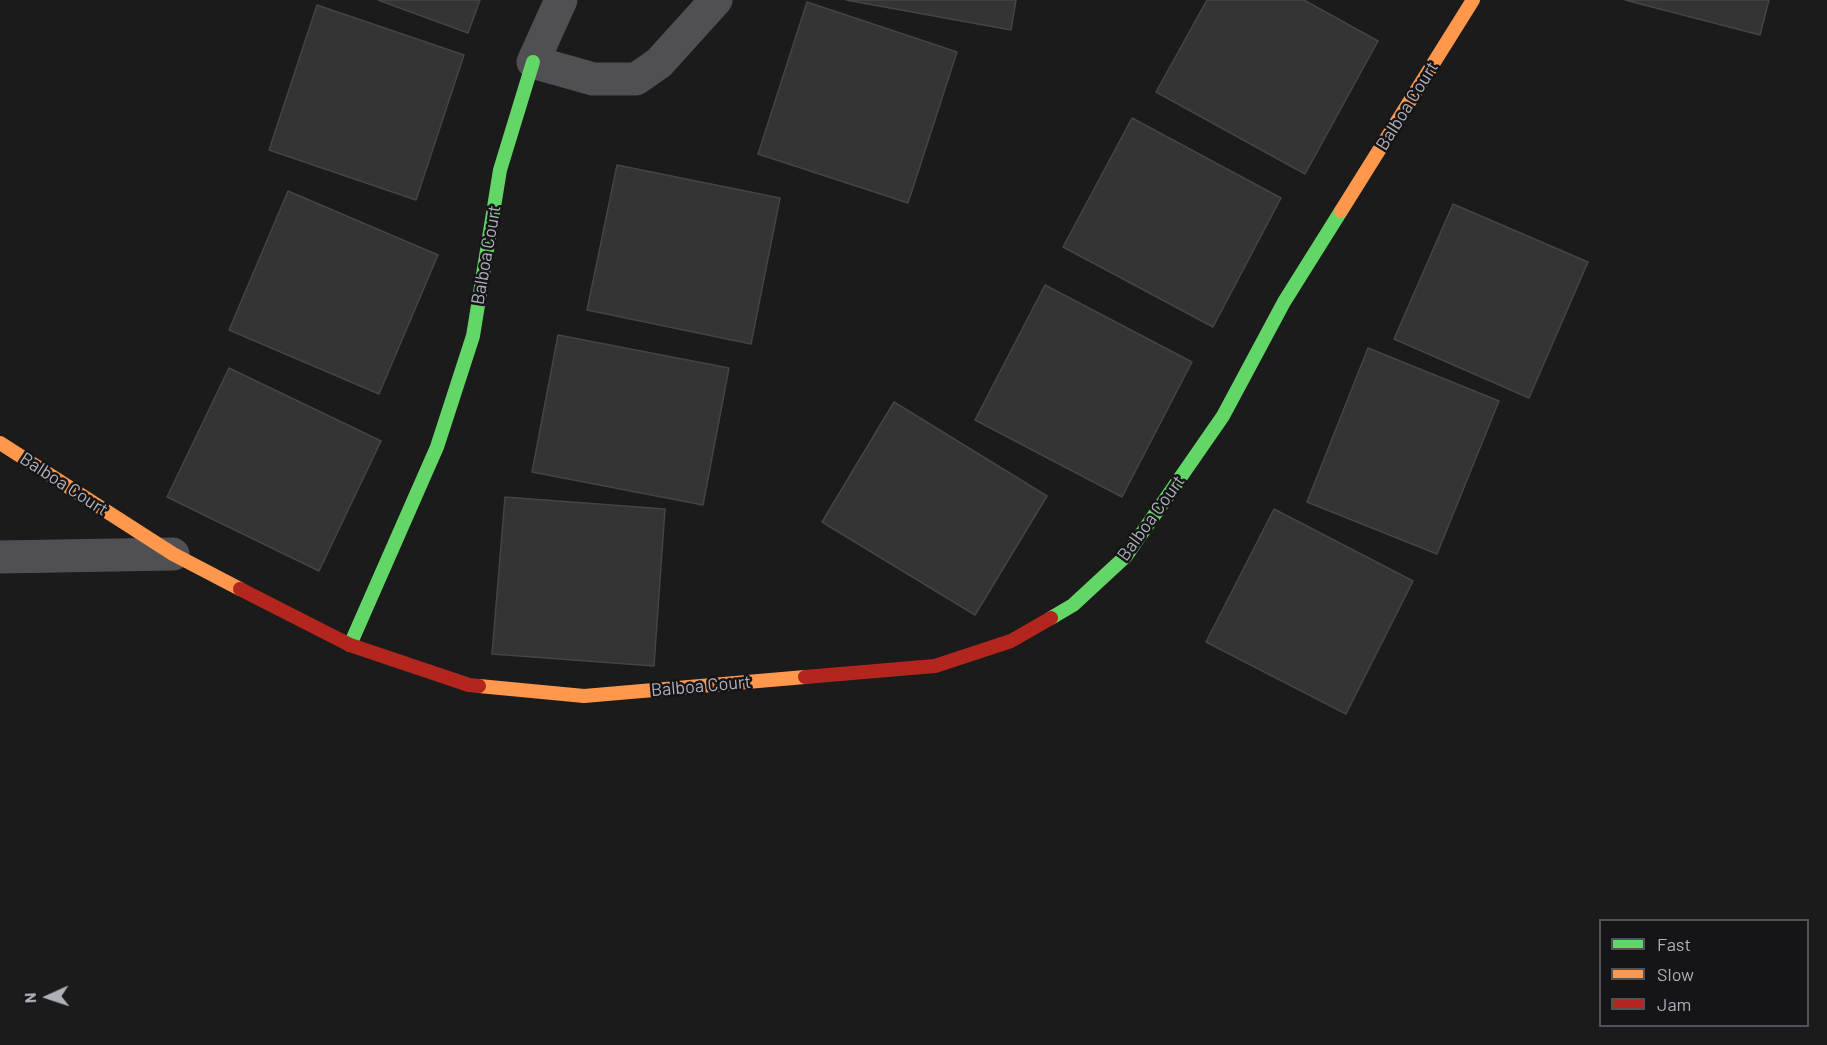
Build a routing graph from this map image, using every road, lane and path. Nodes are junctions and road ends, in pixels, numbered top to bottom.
1 (561, 0) edge
2 (716, 0) edge
3 (1473, 0) edge
4 (533, 62) junction
5 (0, 443) edge
6 (173, 554) junction
7 (0, 557) edge
8 (350, 645) junction

1 - 4 street, Balboa Court
2 - 4 street
3 - 8 street, Balboa Court
4 - 8 street, Balboa Court
5 - 6 street, Balboa Court
6 - 7 street
6 - 8 street, Balboa Court

